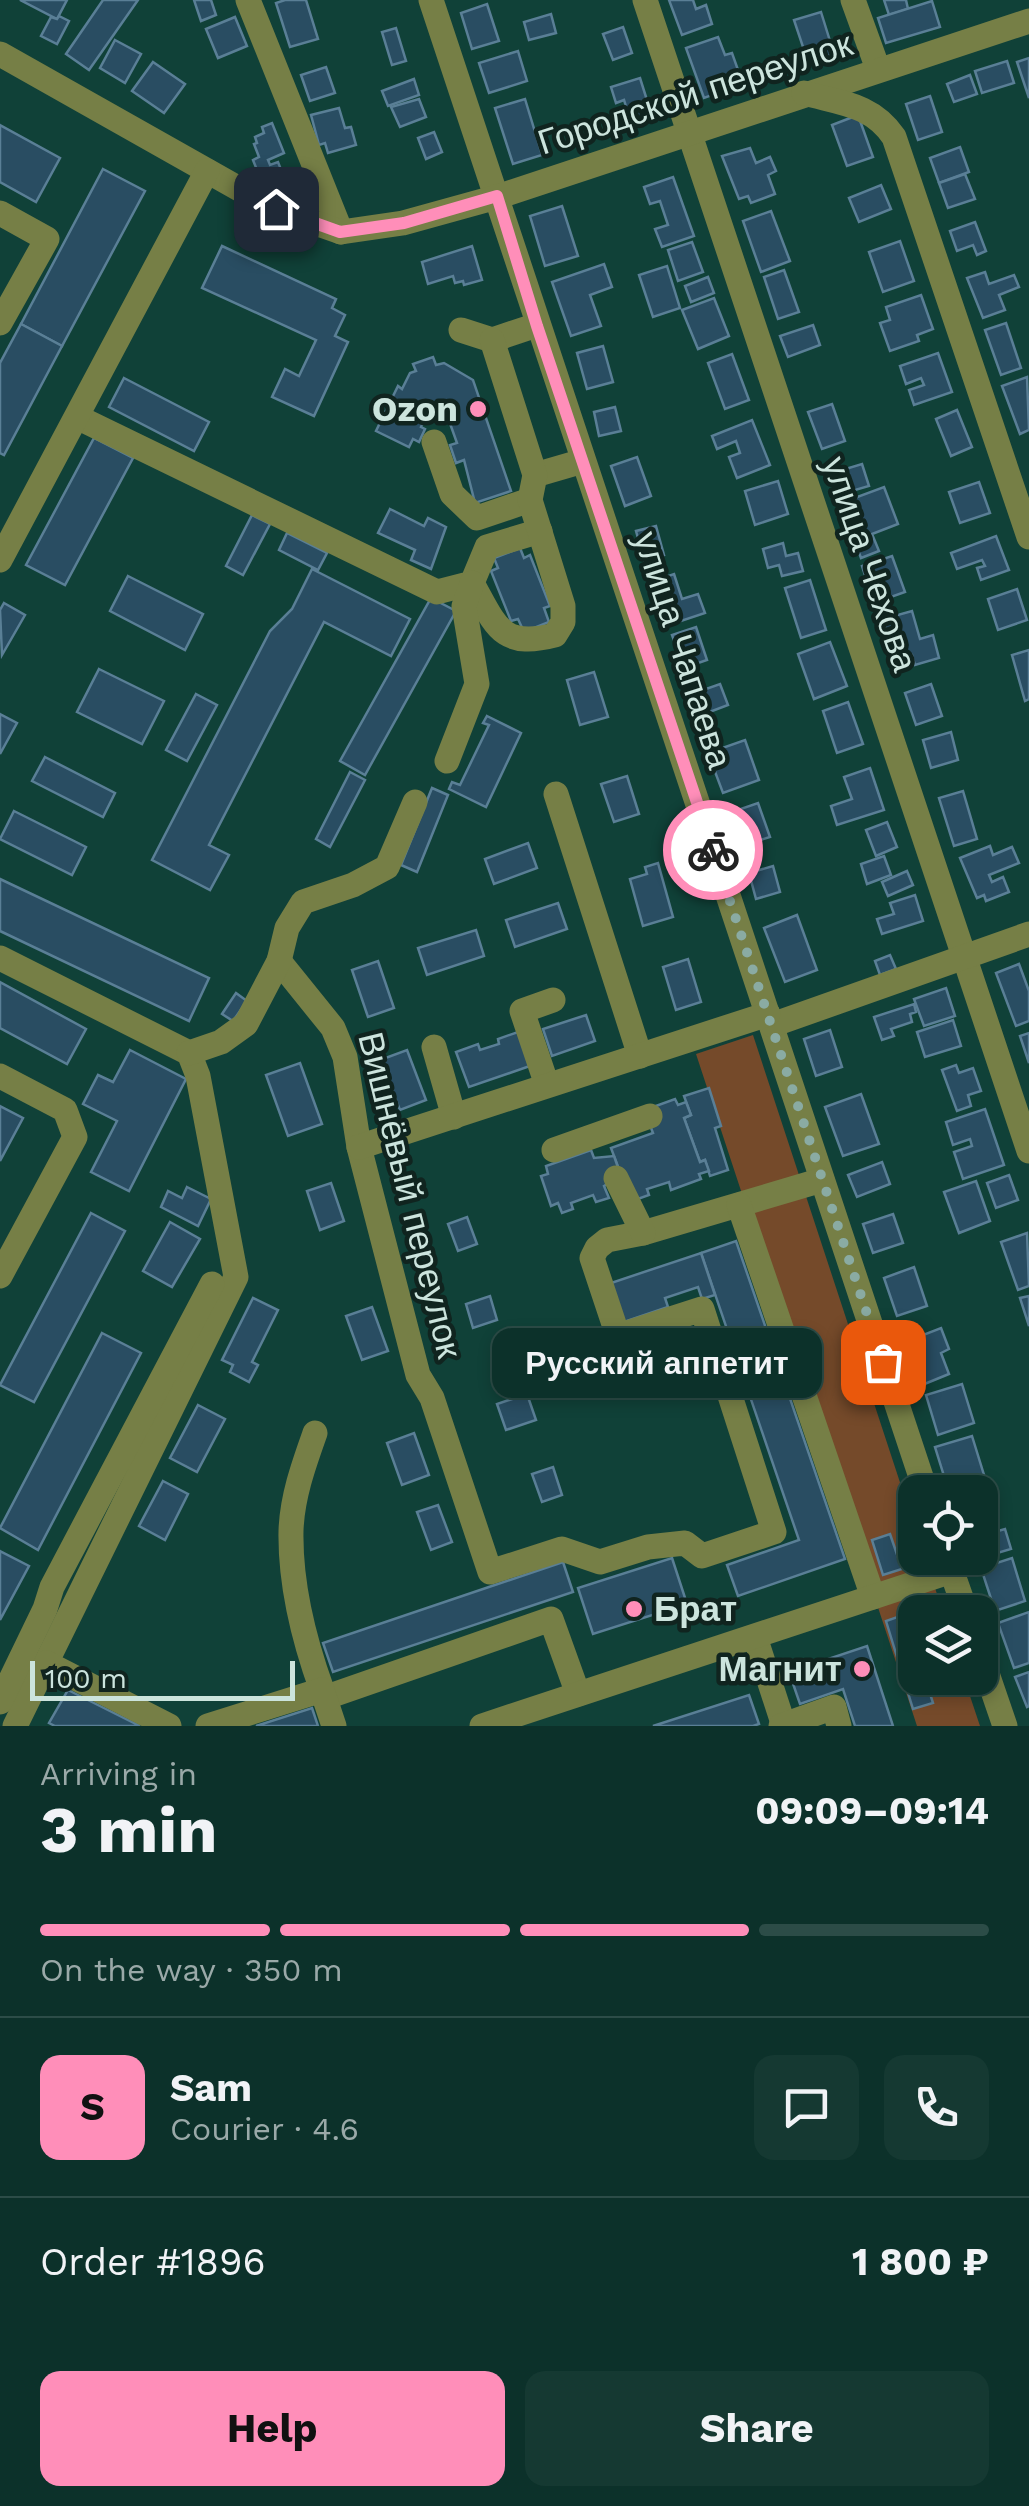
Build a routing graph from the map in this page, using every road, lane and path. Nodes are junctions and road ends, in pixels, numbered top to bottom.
1 (248, 0) edge
2 (431, 0) edge
3 (645, 0) edge
4 (853, 0) edge
5 (1029, 20) edge
6 (0, 54) edge
7 (878, 69) junction
8 (804, 93) junction
9 (688, 132) junction
10 (207, 171) junction
11 (497, 196) junction
12 (0, 213) edge
13 (340, 232) junction
14 (0, 323) edge
15 (537, 326) junction
16 (461, 330) dead end
17 (492, 340) junction
18 (77, 417) junction
19 (434, 442) dead end
20 (583, 461) junction
21 (533, 488) junction
22 (540, 531) junction
23 (1029, 537) edge
24 (0, 560) edge
25 (472, 582) junction
26 (447, 762) dead end
27 (556, 794) dead end
28 (414, 802) dead end
29 (1029, 934) edge
30 (965, 956) junction
31 (0, 958) edge
32 (279, 961) junction
33 (554, 1000) dead end
34 (770, 1020) junction
35 (434, 1047) dead end
36 (189, 1054) junction
37 (640, 1056) junction
38 (0, 1076) edge
39 (548, 1086) junction
40 (650, 1116) dead end
41 (454, 1117) junction
42 (359, 1147) junction
43 (554, 1150) dead end
44 (1029, 1151) edge
45 (609, 1157) junction
46 (822, 1180) junction
47 (738, 1205) junction
48 (643, 1234) junction
49 (0, 1276) edge
50 (212, 1284) dead end
51 (315, 1433) dead end
52 (920, 1475) edge
53 (923, 1575) edge
54 (872, 1597) junction
55 (754, 1636) junction
56 (46, 1663) junction
57 (322, 1694) junction
58 (578, 1694) junction
59 (995, 1695) edge
60 (0, 1702) edge
61 (783, 1725) edge
62 (15, 1726) edge
63 (169, 1726) edge
64 (208, 1726) edge
65 (334, 1726) edge
66 (482, 1726) edge
67 (840, 1726) edge
68 (1006, 1726) edge

1 - 13 street
2 - 11 street, улица Чапаева
3 - 9 street, улица Чехова
4 - 7 street
5 - 7 street, Городской переулок
6 - 10 street
7 - 8 street, Городской переулок
8 - 9 street, Городской переулок
8 - 23 street
9 - 11 street, Городской переулок
9 - 30 street, улица Чехова
10 - 13 street
10 - 18 street
11 - 13 street, Городской переулок
11 - 15 street, улица Чапаева
12 - 14 street
15 - 17 street
15 - 20 street, улица Чапаева
16 - 17 street
17 - 21 street
18 - 24 street
18 - 25 street
19 - 21 street
20 - 21 street
20 - 34 street, улица Чапаева
21 - 22 street
22 - 25 street
22 - 25 street
25 - 26 street
27 - 37 street
28 - 32 street
29 - 30 street
30 - 34 street
30 - 44 street, улица Чехова
31 - 36 street
32 - 36 street
32 - 42 street, Вишнёвый переулок
33 - 39 street
34 - 37 street
34 - 46 street, улица Чапаева
35 - 41 street
36 - 56 street
37 - 39 street
38 - 49 street
39 - 41 street
40 - 45 street
41 - 42 street
42 - 48 street, Вишнёвый переулок
43 - 45 street
45 - 48 street
46 - 47 street
46 - 52 street, улица Чапаева
47 - 48 street
47 - 54 street
50 - 60 street
51 - 57 street
53 - 54 street
54 - 55 street
55 - 58 street
55 - 61 street
56 - 62 street
56 - 63 street
57 - 58 street
57 - 64 street
57 - 65 street
58 - 66 street
59 - 68 street
61 - 67 street

